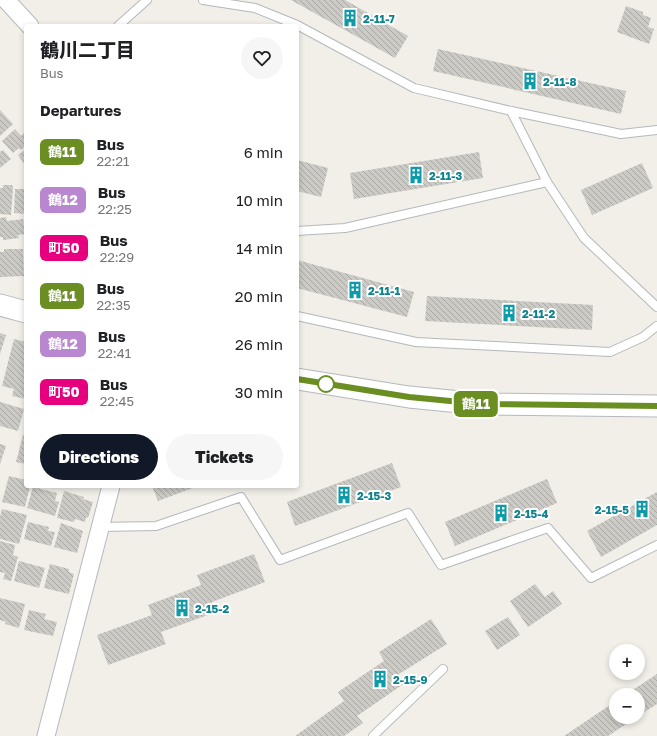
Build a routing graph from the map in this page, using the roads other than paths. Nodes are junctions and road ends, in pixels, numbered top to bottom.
1 (6, 0) edge
2 (147, 0) edge
3 (203, 0) edge
4 (28, 24) edge
5 (120, 24) edge
6 (291, 24) edge
7 (299, 28) edge
8 (511, 111) junction
9 (657, 130) edge
10 (547, 182) junction
11 (299, 231) edge
12 (0, 305) edge
13 (657, 307) edge
14 (24, 311) edge
15 (299, 316) edge
16 (657, 326) edge
17 (299, 379) edge
18 (657, 406) edge
19 (110, 488) edge
20 (100, 527) junction
21 (657, 545) edge
22 (443, 669) dead end
23 (46, 736) edge
24 (373, 736) edge

1 - 4 street
2 - 5 lane
3 - 6 lane
7 - 8 lane
8 - 9 lane
8 - 10 lane
10 - 11 lane
10 - 13 lane
12 - 14 street
15 - 16 lane
17 - 18 street
19 - 20 street
20 - 21 lane
20 - 23 street
22 - 24 lane

